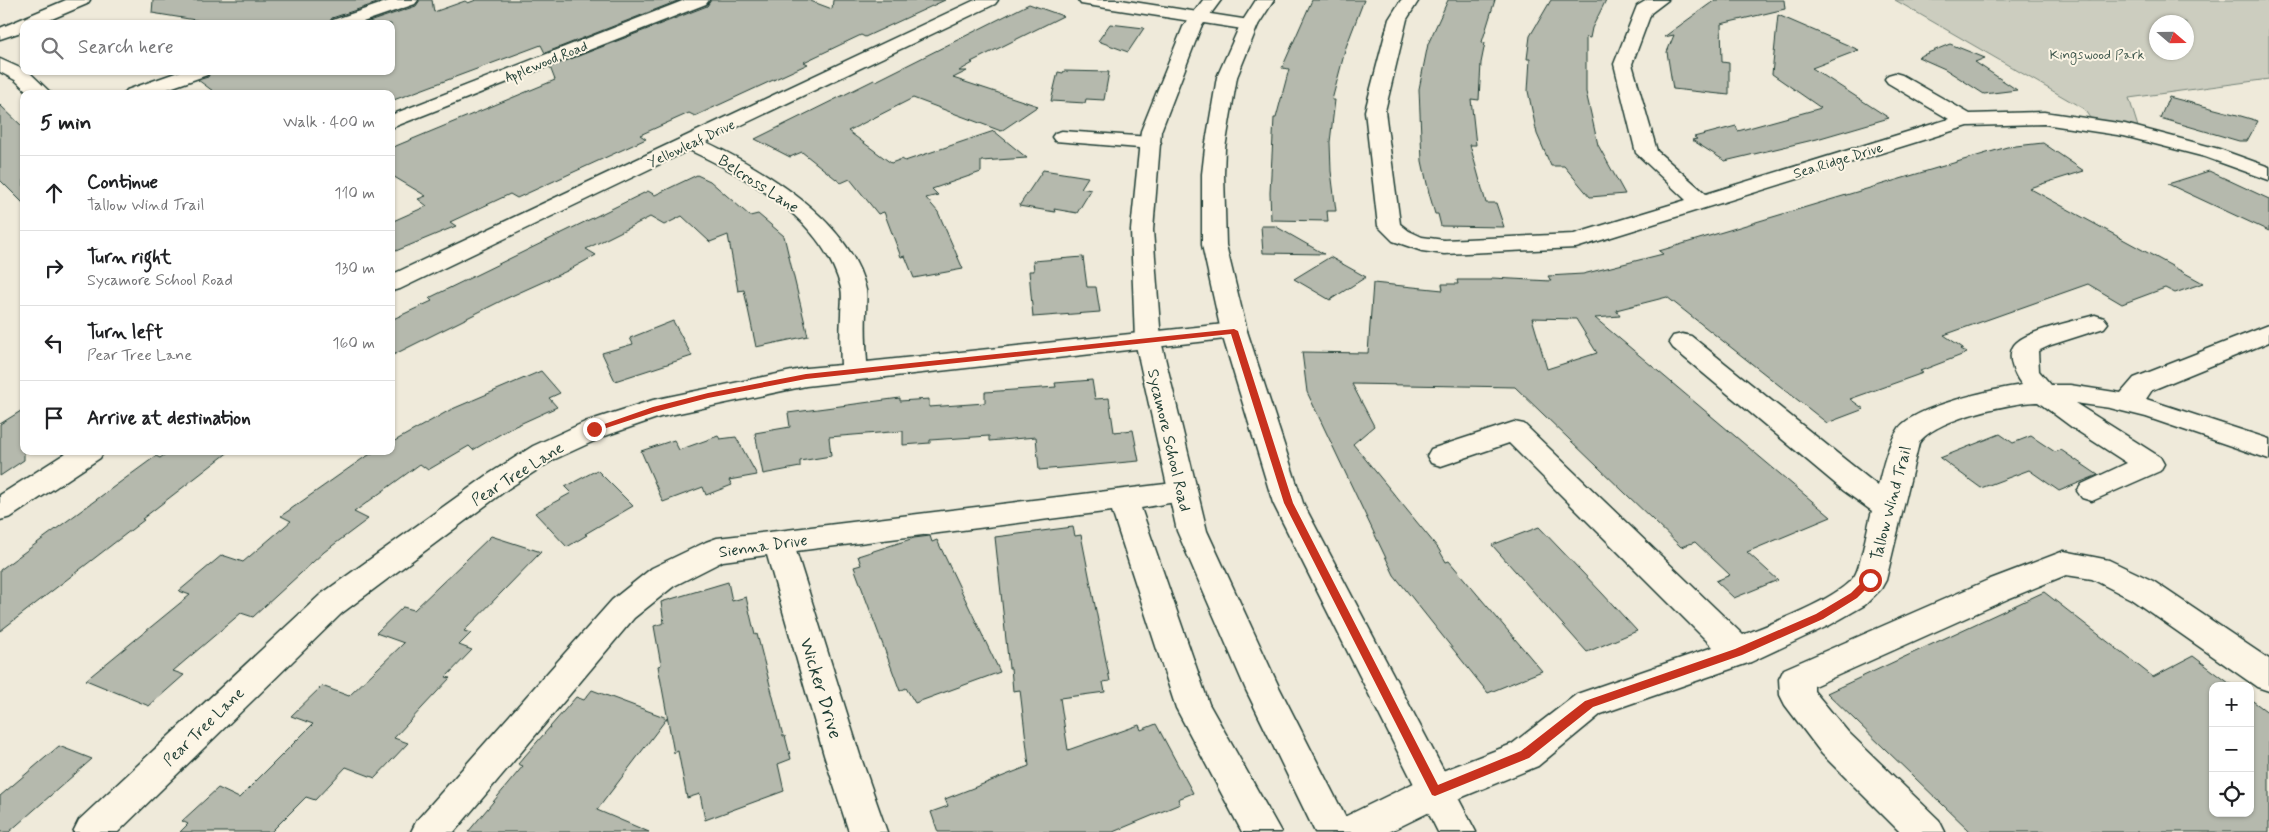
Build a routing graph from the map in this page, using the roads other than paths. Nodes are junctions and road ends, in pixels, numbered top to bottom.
1 (81, 0) edge
2 (409, 0) edge
3 (700, 0) edge
4 (989, 0) edge
5 (1087, 0) edge
6 (1212, 0) edge
7 (1265, 0) edge
8 (1410, 0) edge
9 (1659, 0) edge
10 (1198, 18) junction
11 (34, 20) edge
12 (351, 20) edge
13 (1249, 25) junction
14 (20, 26) edge
15 (0, 34) edge
16 (0, 65) edge
17 (20, 75) edge
18 (20, 75) edge
19 (189, 75) edge
20 (1896, 79) dead end
21 (38, 90) edge
22 (145, 90) edge
23 (395, 120) edge
24 (1966, 120) junction
25 (1062, 137) dead end
26 (691, 143) junction
27 (1151, 143) junction
28 (2269, 174) edge
29 (1702, 202) junction
30 (395, 282) edge
31 (2095, 323) dead end
32 (1234, 331) junction
33 (2269, 333) edge
34 (1148, 340) junction
35 (1682, 342) dead end
36 (854, 372) junction
37 (2041, 392) junction
38 (2127, 404) junction
39 (2269, 449) edge
40 (84, 455) edge
41 (1441, 456) dead end
42 (2092, 491) dead end
43 (1182, 492) junction
44 (1131, 499) junction
45 (1887, 507) junction
46 (0, 510) edge
47 (778, 542) junction
48 (1738, 652) junction
49 (2269, 677) edge
50 (1435, 791) junction
51 (92, 832) edge
52 (430, 832) edge
53 (868, 832) edge
54 (1262, 832) edge
55 (1334, 832) edge
56 (1351, 832) edge
57 (1457, 832) edge
58 (1926, 832) edge

1 - 11 street
2 - 12 street
3 - 23 street, Applewood Road
4 - 26 street, Yellowleaf Drive
5 - 10 street
6 - 10 street, Sycamore School Road
7 - 13 street
8 - 29 street, Sea Ridge Drive
9 - 29 street
10 - 13 street
10 - 27 street, Sycamore School Road
13 - 32 street
14 - 15 street
16 - 18 street
17 - 21 street
19 - 22 street
20 - 24 street
24 - 28 street, Sea Ridge Drive
24 - 29 street, Sea Ridge Drive
25 - 27 street
26 - 30 street, Yellowleaf Drive
26 - 36 street, Belcross Lane
27 - 34 street, Sycamore School Road
31 - 37 street
32 - 34 street, Pear Tree Lane
32 - 50 street
33 - 38 street
34 - 36 street, Pear Tree Lane
34 - 43 street, Sycamore School Road
35 - 45 street
36 - 51 street, Pear Tree Lane
37 - 38 street, Tallow Wind Trail
37 - 42 street
37 - 45 street, Tallow Wind Trail
38 - 39 street, Tallow Wind Trail
40 - 46 street
41 - 48 street
43 - 44 street, Sienna Drive
43 - 55 street, Sycamore School Road
44 - 47 street, Sienna Drive
44 - 54 street
45 - 48 street, Tallow Wind Trail
47 - 52 street, Sienna Drive
47 - 53 street, Wicker Drive
48 - 50 street, Tallow Wind Trail
49 - 58 street
50 - 56 street, Tallow Wind Trail
50 - 57 street

